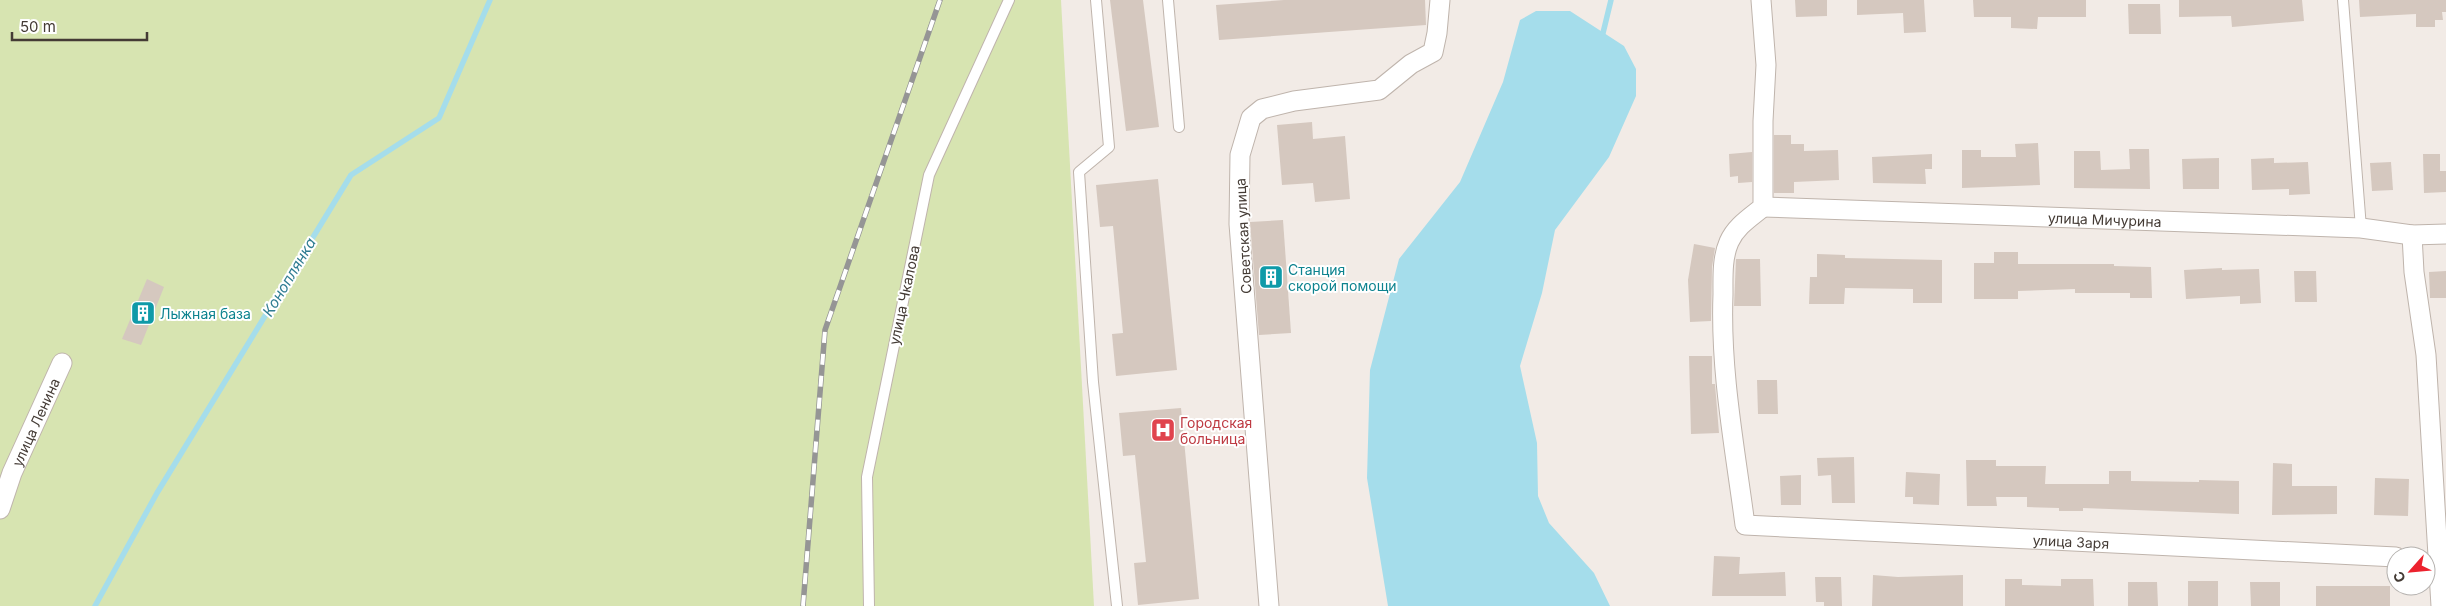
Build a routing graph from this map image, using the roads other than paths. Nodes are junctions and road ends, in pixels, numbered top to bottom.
1 (1009, 0) edge
2 (1096, 0) edge
3 (1168, 0) edge
4 (1440, 0) edge
5 (1761, 0) edge
6 (2343, 0) edge
7 (1179, 127) dead end
8 (1763, 207) junction
9 (2361, 228) junction
10 (2446, 234) edge
11 (2412, 235) junction
12 (62, 363) dead end
13 (0, 509) edge
14 (2386, 557) edge
15 (2437, 559) edge
16 (869, 606) edge
17 (1117, 606) edge
18 (1269, 606) edge
19 (2441, 606) edge

1 - 16 lane, улица Чкалова
2 - 17 lane
3 - 7 lane
4 - 18 street, Советская улица
5 - 8 street
6 - 9 lane
8 - 9 street, улица Мичурина
8 - 14 street, улица Заря
9 - 11 street, улица Мичурина
10 - 11 street, улица Мичурина
11 - 15 street
12 - 13 street, улица Ленина
15 - 19 street

